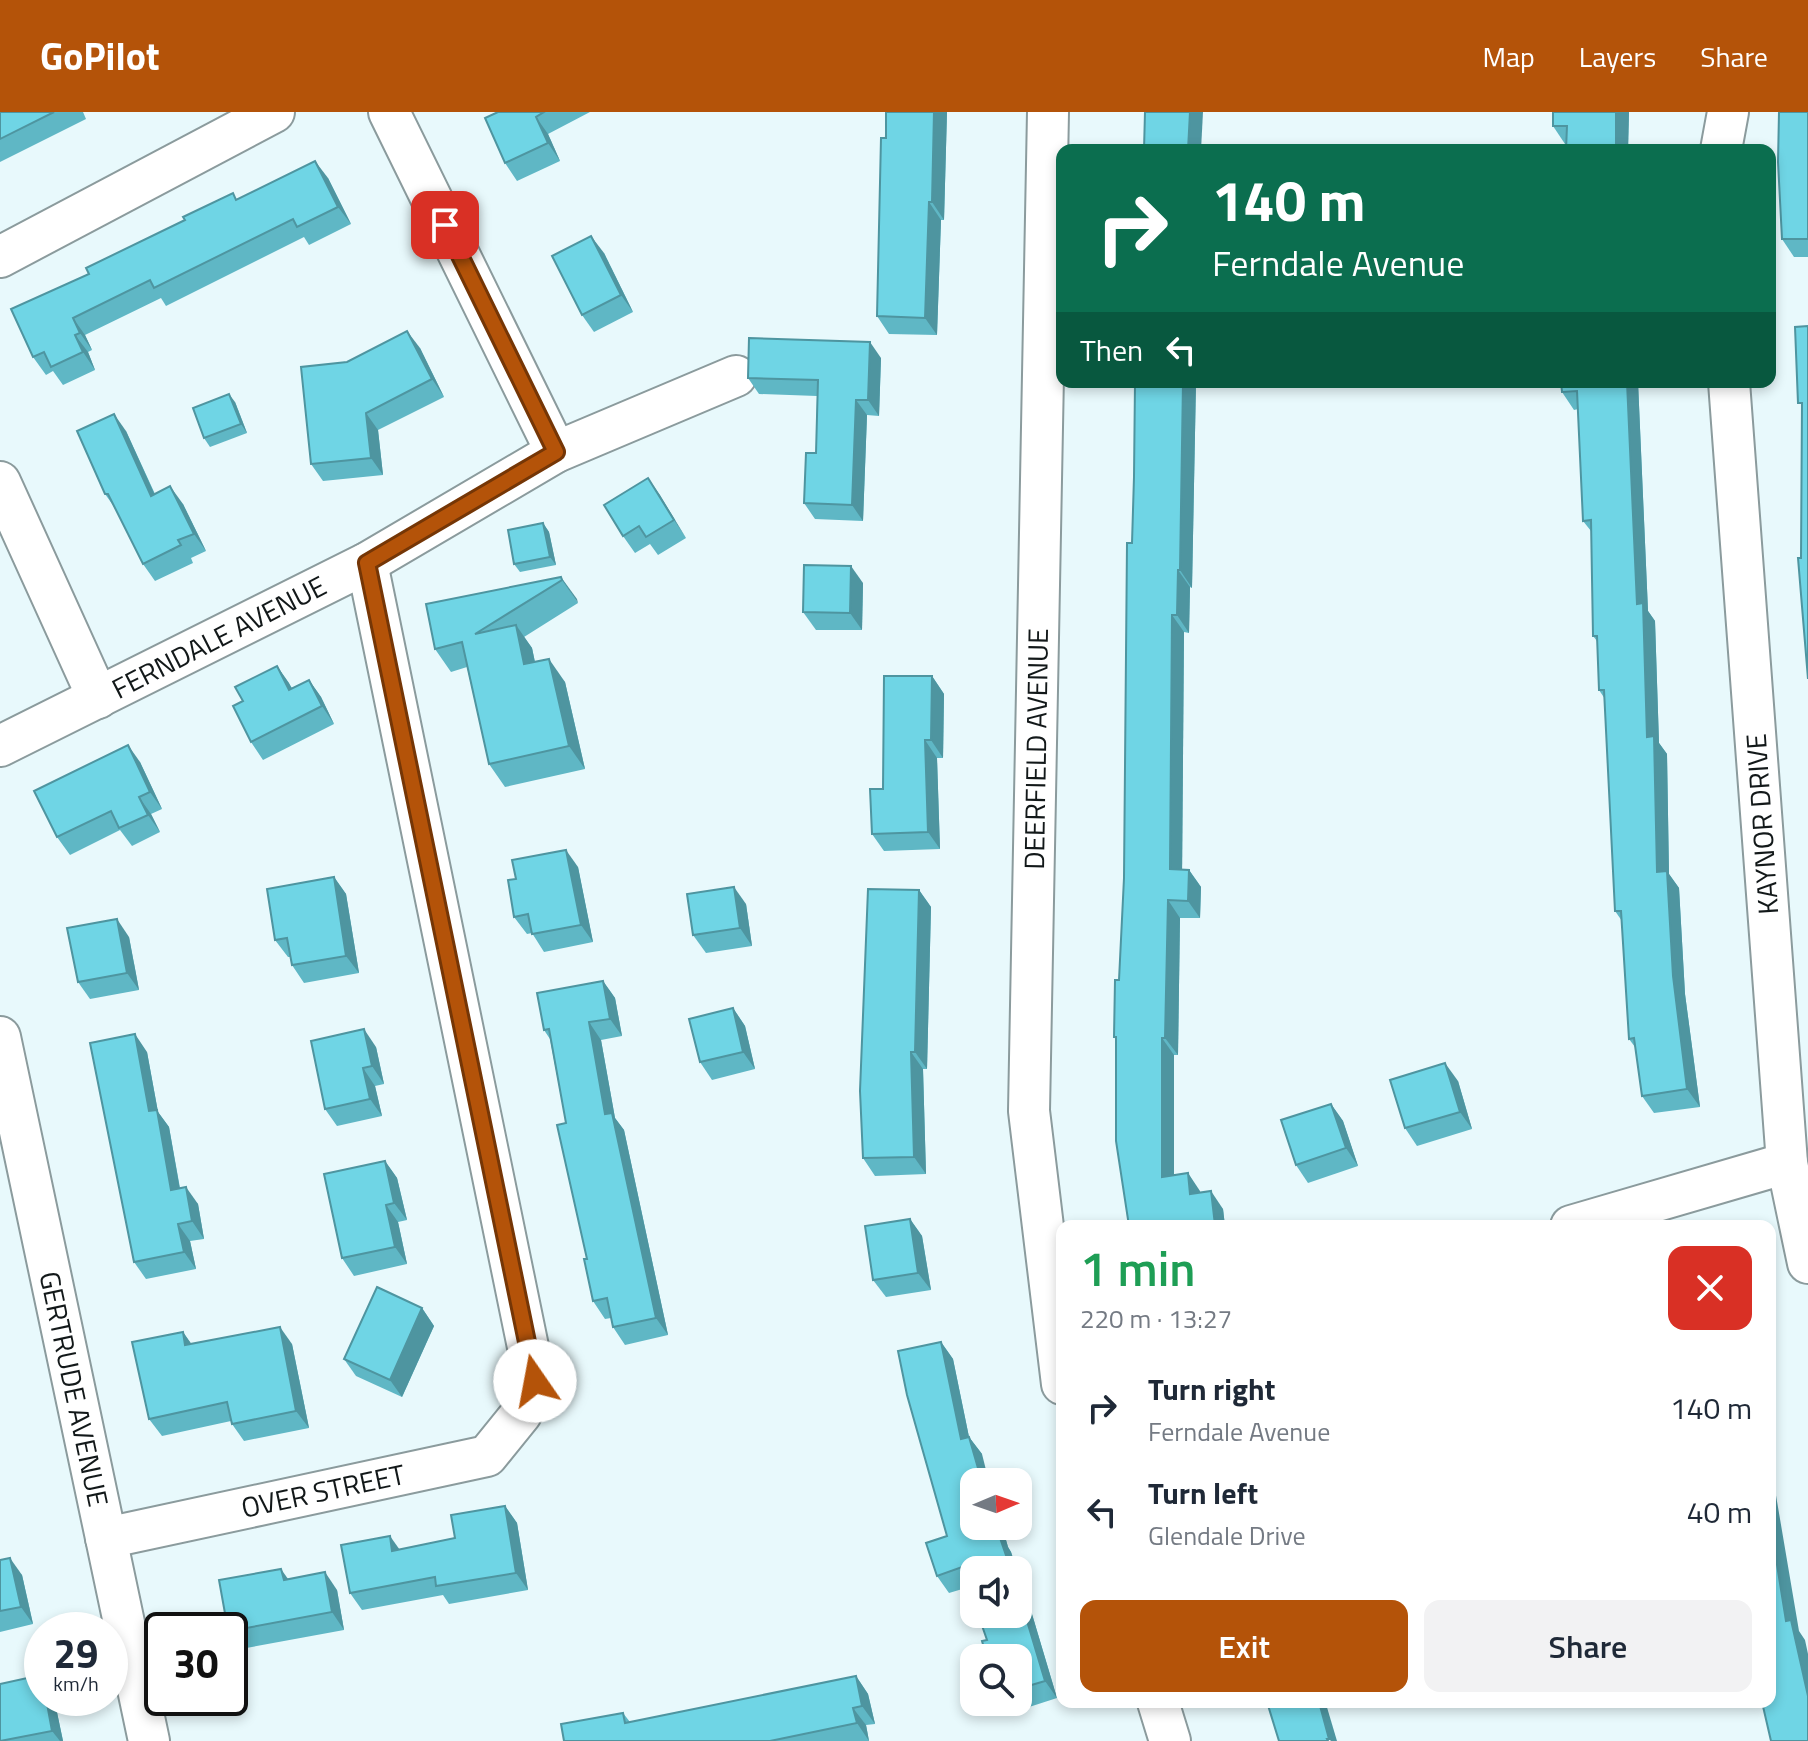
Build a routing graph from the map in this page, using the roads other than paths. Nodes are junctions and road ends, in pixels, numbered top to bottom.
1 (274, 112) edge
2 (389, 112) edge
3 (1048, 112) edge
4 (1728, 112) edge
5 (1722, 144) edge
6 (0, 257) edge
7 (736, 376) dead end
8 (1729, 388) edge
9 (556, 452) junction
10 (0, 482) edge
11 (367, 563) junction
12 (98, 698) junction
13 (0, 746) edge
14 (0, 1037) edge
15 (1787, 1163) junction
16 (1592, 1220) edge
17 (1808, 1263) edge
18 (1056, 1338) edge
19 (106, 1538) junction
20 (149, 1741) edge

1 - 6 street
2 - 9 street
3 - 18 street, DEERFIELD AVENUE
4 - 5 street
7 - 9 street, FERNDALE AVENUE
8 - 15 street, KAYNOR DRIVE
9 - 11 street, FERNDALE AVENUE
10 - 12 street
11 - 12 street, FERNDALE AVENUE
11 - 19 street, OVER STREET
12 - 13 street, FERNDALE AVENUE
14 - 19 street, GERTRUDE AVENUE
15 - 16 street
15 - 17 street, KAYNOR DRIVE
19 - 20 street, GERTRUDE AVENUE

